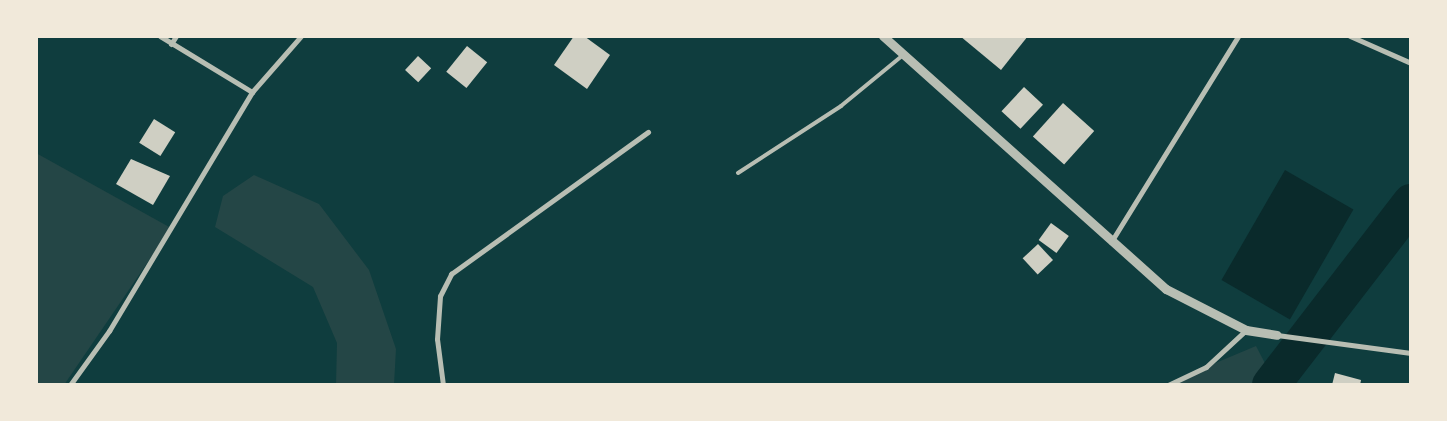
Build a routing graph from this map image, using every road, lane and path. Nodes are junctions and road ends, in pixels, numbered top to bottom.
1 (160, 36) edge
2 (176, 36) edge
3 (301, 36) edge
4 (883, 36) edge
5 (1238, 36) edge
6 (1350, 36) edge
7 (171, 44) junction
8 (903, 55) junction
9 (1411, 63) edge
10 (252, 92) junction
11 (648, 132) dead end
12 (738, 173) dead end
13 (1110, 242) junction
14 (1246, 330) junction
15 (1277, 335) joint
16 (1411, 353) edge
17 (70, 385) edge
18 (443, 385) edge
19 (1168, 385) edge

1 - 7 street
2 - 7 street
3 - 10 street
4 - 8 street
5 - 13 street
6 - 9 street
7 - 10 street
8 - 12 lane
8 - 13 street
10 - 17 street
11 - 18 street
13 - 14 street
14 - 15 street
14 - 19 street
15 - 16 street

